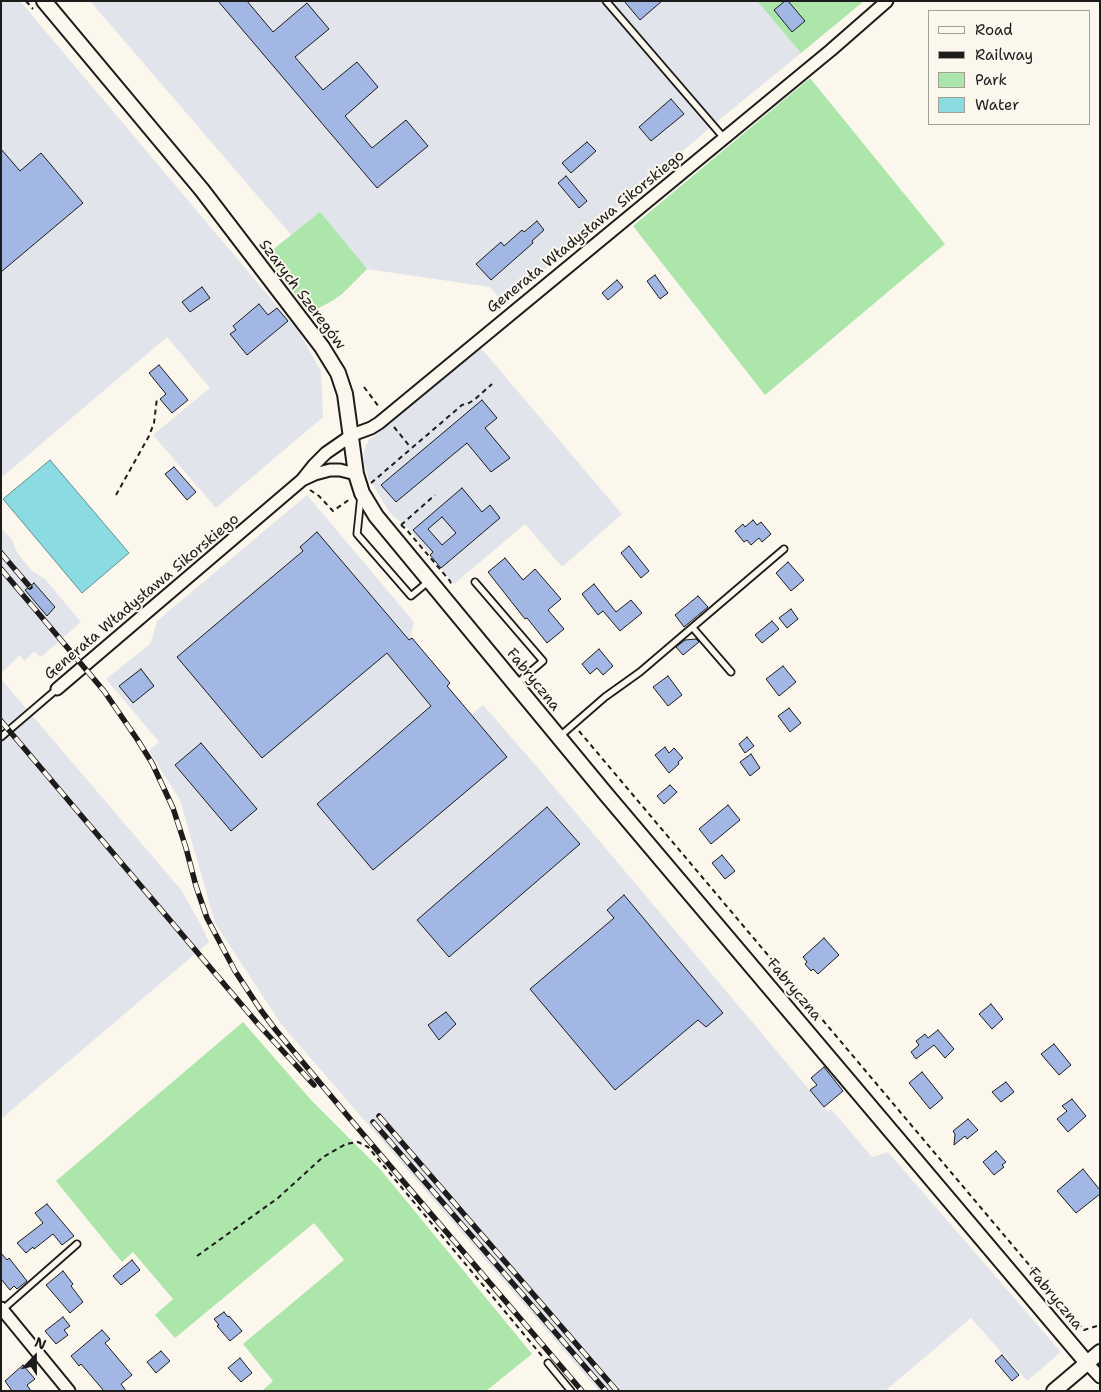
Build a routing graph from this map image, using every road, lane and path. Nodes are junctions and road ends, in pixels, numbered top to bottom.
1 (44, 1) edge
2 (606, 1) edge
3 (887, 1) edge
4 (724, 138) junction
5 (492, 384) dead end
6 (157, 398) dead end
7 (352, 435) junction
8 (330, 462) junction
9 (356, 474) junction
10 (305, 485) junction
11 (362, 493) junction
12 (116, 495) dead end
13 (435, 495) dead end
14 (396, 520) dead end
15 (401, 525) junction
16 (784, 549) dead end
17 (430, 580) junction
18 (476, 582) dead end
19 (451, 591) dead end
20 (693, 628) junction
21 (476, 636) joint
22 (731, 672) dead end
23 (516, 684) junction
24 (57, 689) joint
25 (574, 725) junction
26 (1, 737) edge
27 (559, 737) junction
28 (77, 1244) dead end
29 (197, 1256) dead end
30 (2, 1309) edge
31 (1100, 1325) edge
32 (1100, 1352) edge
33 (1087, 1363) junction
34 (548, 1364) joint
35 (1100, 1378) edge
36 (66, 1390) edge
37 (570, 1391) edge
38 (1054, 1391) edge

1 - 7 street, Szarych Szeregów
2 - 4 lane
3 - 4 street, Generała Władysława Sikorskiego
4 - 7 street, Generała Władysława Sikorskiego
5 - 11 path
6 - 12 path
7 - 8 street, Generała Władysława Sikorskiego
7 - 9 street, Szarych Szeregów
8 - 9 street, Generała Władysława Sikorskiego
8 - 10 street, Generała Władysława Sikorskiego
8 - 10 street, Generała Władysława Sikorskiego
9 - 11 street, Szarych Szeregów
10 - 11 path
10 - 24 street, Generała Władysława Sikorskiego
11 - 17 street, Szarych Szeregów
11 - 17 lane
13 - 15 path
14 - 15 path
15 - 19 path
16 - 20 lane
17 - 21 street, Szarych Szeregów
18 - 23 lane
20 - 22 lane
20 - 25 lane
21 - 23 street, Fabryczna
23 - 27 street, Fabryczna
24 - 26 lane, Generała Władysława Sikorskiego
25 - 27 lane
25 - 31 path
27 - 33 street, Fabryczna
28 - 30 lane
29 - 34 path
30 - 36 street
32 - 33 street
33 - 35 street
33 - 38 street
34 - 37 lane

